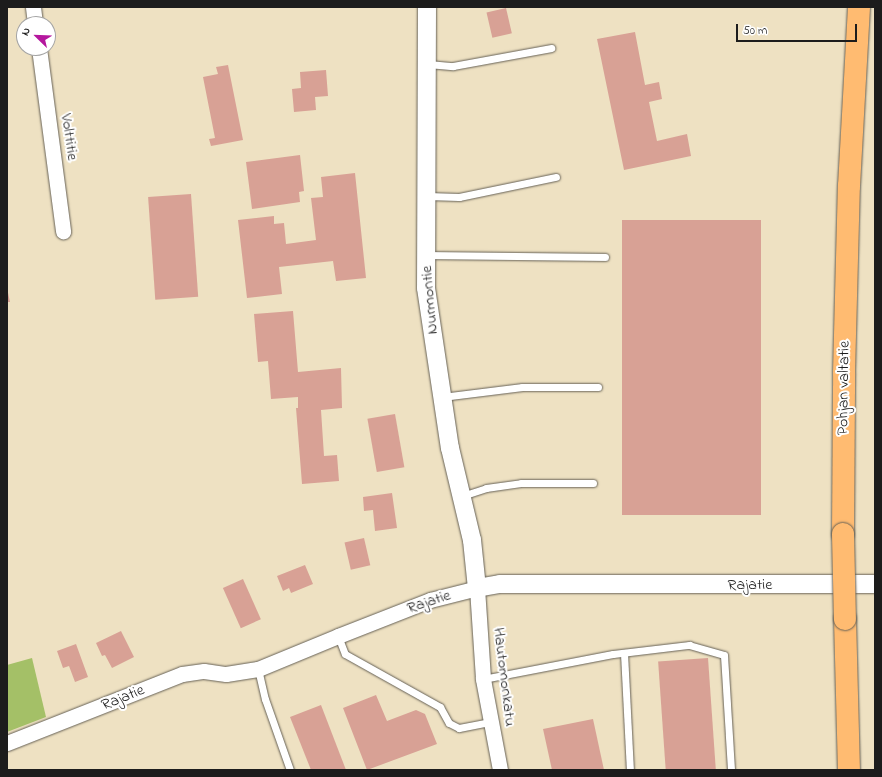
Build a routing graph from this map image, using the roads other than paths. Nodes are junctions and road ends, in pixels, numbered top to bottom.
1 (427, 7) edge
2 (858, 7) edge
3 (551, 48) dead end
4 (40, 56) edge
5 (425, 63) junction
6 (556, 177) dead end
7 (427, 196) junction
8 (63, 231) dead end
9 (426, 255) junction
10 (605, 257) dead end
11 (598, 387) dead end
12 (441, 397) junction
13 (593, 483) dead end
14 (461, 496) junction
15 (875, 584) edge
16 (476, 588) junction
17 (338, 636) junction
18 (624, 653) junction
19 (258, 669) junction
20 (483, 679) junction
21 (490, 722) junction
22 (7, 743) edge
23 (290, 770) edge
24 (500, 770) edge
25 (630, 770) edge
26 (731, 770) edge
27 (849, 770) edge

1 - 5 street, Nurmontie
2 - 27 highway, Pohjan valtatie, bridge
3 - 5 lane
4 - 8 street, Volttitie
5 - 7 street, Nurmontie
6 - 7 lane
7 - 9 street, Nurmontie
9 - 10 lane
9 - 12 street, Nurmontie
11 - 12 lane
12 - 14 street, Nurmontie
13 - 14 lane
14 - 16 street, Nurmontie
15 - 16 street, Rajatie
16 - 17 street, Rajatie
16 - 20 street, Hautomonkatu
17 - 19 street, Rajatie
17 - 21 lane
18 - 20 lane
18 - 25 lane
18 - 26 lane
19 - 22 street, Rajatie
19 - 23 lane
20 - 21 street, Hautomonkatu
21 - 24 street, Hautomonkatu

